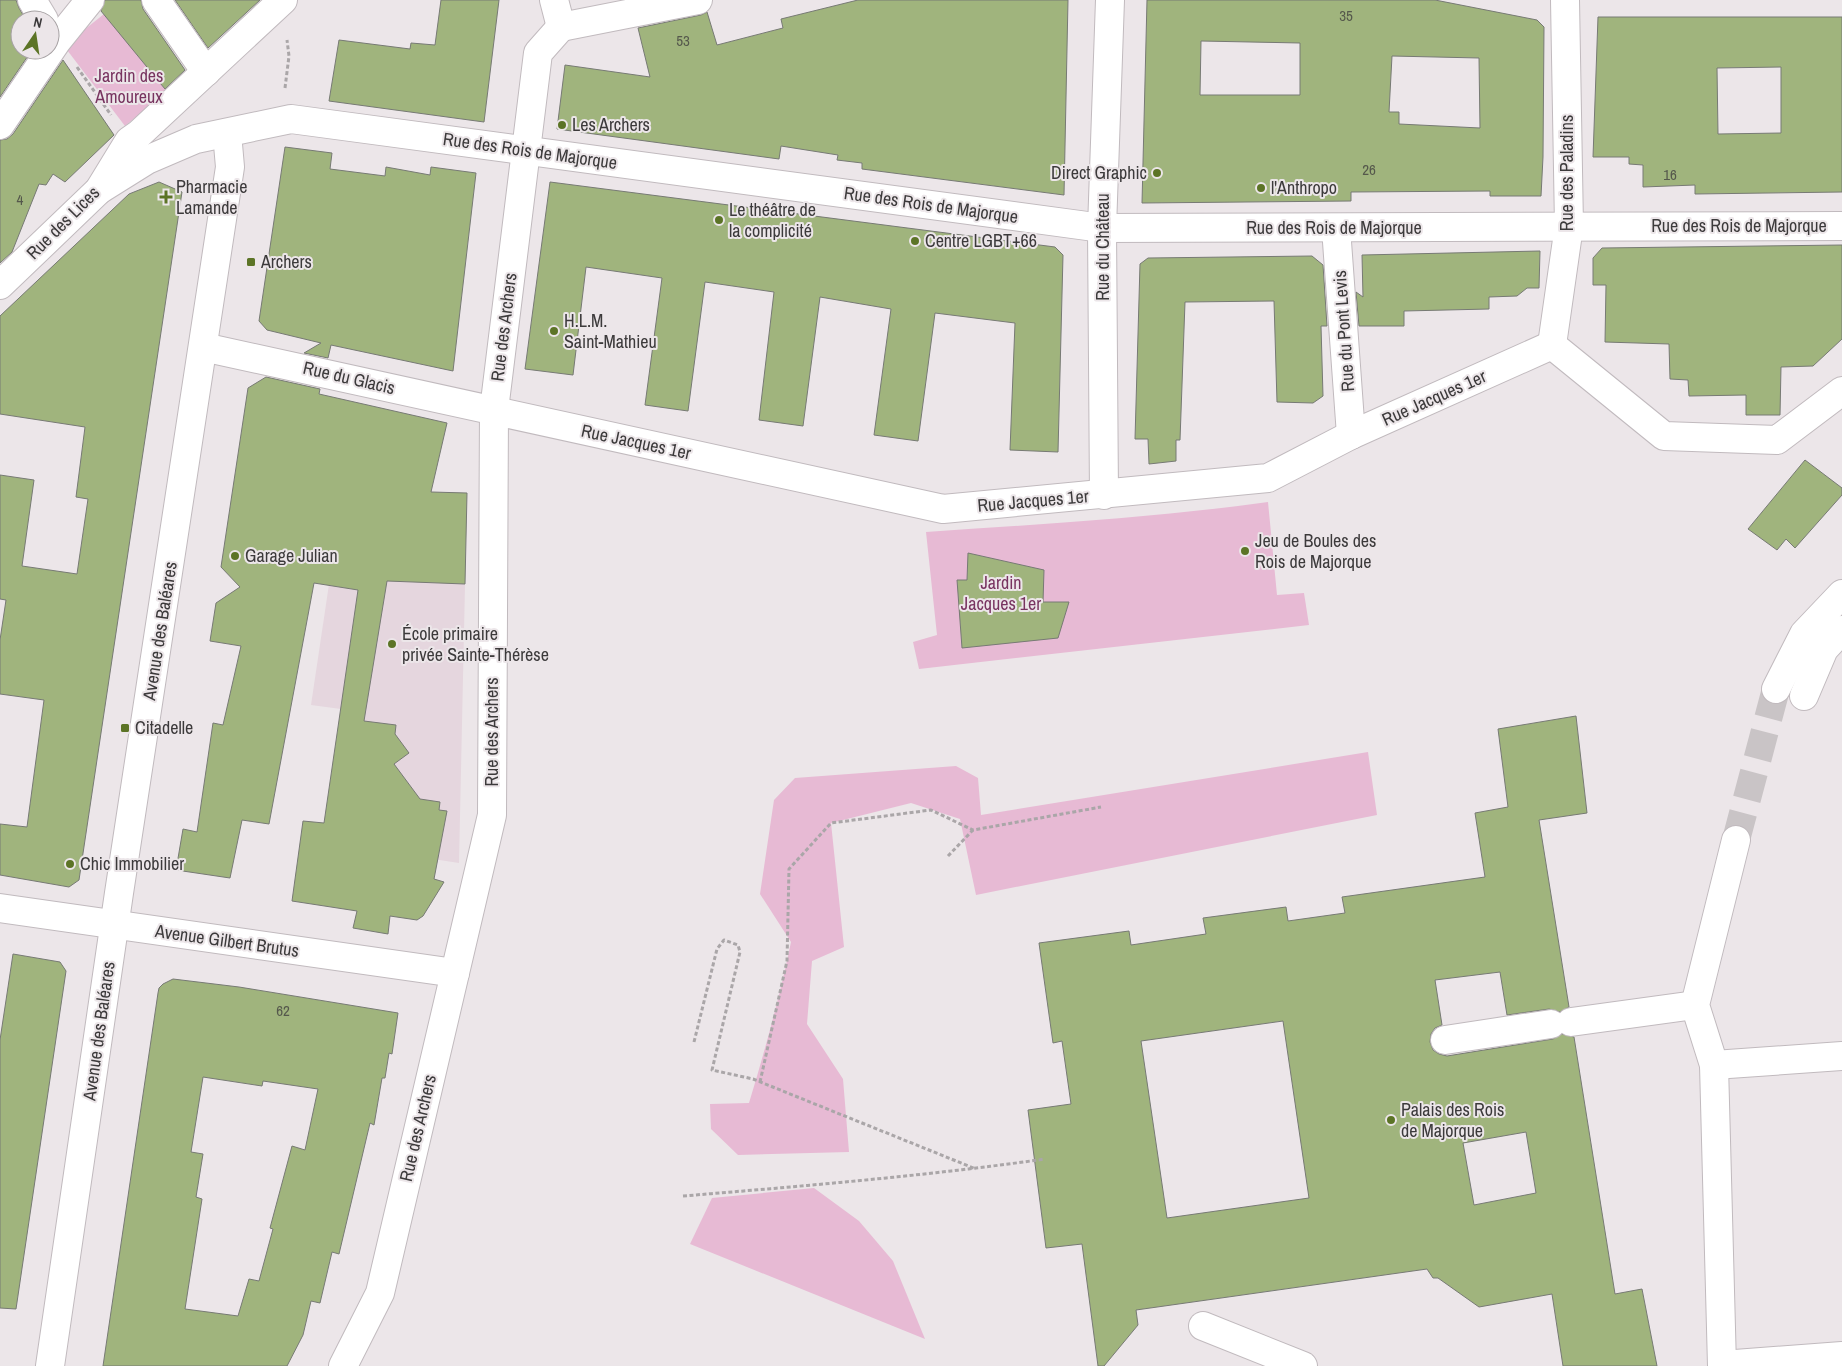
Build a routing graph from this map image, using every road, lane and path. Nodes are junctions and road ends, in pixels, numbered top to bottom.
1 (90, 0) edge
2 (156, 0) edge
3 (282, 0) edge
4 (554, 0) edge
5 (698, 0) edge
6 (1110, 0) edge
7 (1565, 0) edge
8 (60, 22) edge
9 (561, 27) junction
10 (60, 43) edge
11 (34, 60) edge
12 (206, 72) junction
13 (0, 125) edge
14 (227, 133) junction
15 (134, 137) junction
16 (526, 151) junction
17 (99, 190) junction
18 (1569, 226) junction
19 (1842, 226) edge
20 (1102, 228) junction
21 (1336, 228) junction
22 (0, 285) edge
23 (1552, 345) junction
24 (203, 347) junction
25 (1842, 391) edge
26 (494, 410) junction
27 (1351, 435) junction
28 (1104, 495) junction
29 (1842, 594) edge
30 (1842, 630) edge
31 (1776, 689) tunnel mouth
32 (1804, 696) tunnel mouth
33 (1101, 807) dead end
34 (972, 830) junction
35 (1736, 840) tunnel mouth
36 (948, 856) dead end
37 (0, 908) edge
38 (115, 925) junction
39 (455, 973) junction
40 (1695, 1005) junction
41 (1445, 1040) dead end
42 (694, 1042) dead end
43 (1842, 1056) edge
44 (1714, 1065) junction
45 (760, 1082) junction
46 (1045, 1159) dead end
47 (976, 1169) junction
48 (683, 1196) dead end
49 (1203, 1326) dead end
50 (1842, 1356) edge
51 (1722, 1365) edge
52 (50, 1366) edge
53 (343, 1366) edge
54 (1303, 1366) edge

1 - 8 street
2 - 12 street
3 - 12 street, Rue des Lices
4 - 9 street
5 - 9 street
6 - 20 street, Rue du Château
7 - 18 street, Rue des Paladins
9 - 16 street, Rue des Archers
10 - 15 path
11 - 13 street
12 - 15 street, Rue des Lices
14 - 16 street, Rue des Rois de Majorque
14 - 17 street, Rue des Rois de Majorque
14 - 24 street, Avenue des Baléares
15 - 17 street, Rue des Lices
16 - 20 street, Rue des Rois de Majorque
16 - 26 street, Rue des Archers
17 - 22 street, Rue des Lices
18 - 19 street, Rue des Rois de Majorque
18 - 21 street, Rue des Rois de Majorque
18 - 23 street, Rue des Paladins
20 - 21 street, Rue des Rois de Majorque
20 - 28 street, Rue du Château
21 - 27 street, Rue du Pont Levis
23 - 25 street
23 - 27 street, Rue Jacques 1er
24 - 26 street, Rue du Glacis
24 - 38 street, Avenue des Baléares
26 - 28 street, Rue Jacques 1er
26 - 39 street, Rue des Archers
27 - 28 street, Rue Jacques 1er
29 - 31 street
30 - 32 street
33 - 34 path
34 - 36 path
34 - 45 path
35 - 40 street
37 - 38 street, Avenue Gilbert Brutus
38 - 39 street, Avenue Gilbert Brutus
38 - 52 street, Avenue des Baléares
39 - 53 street, Rue des Archers
40 - 41 street
40 - 44 street
42 - 45 path
43 - 44 street
44 - 51 street
45 - 47 path
46 - 47 path
47 - 48 path
49 - 54 street
50 - 51 street

